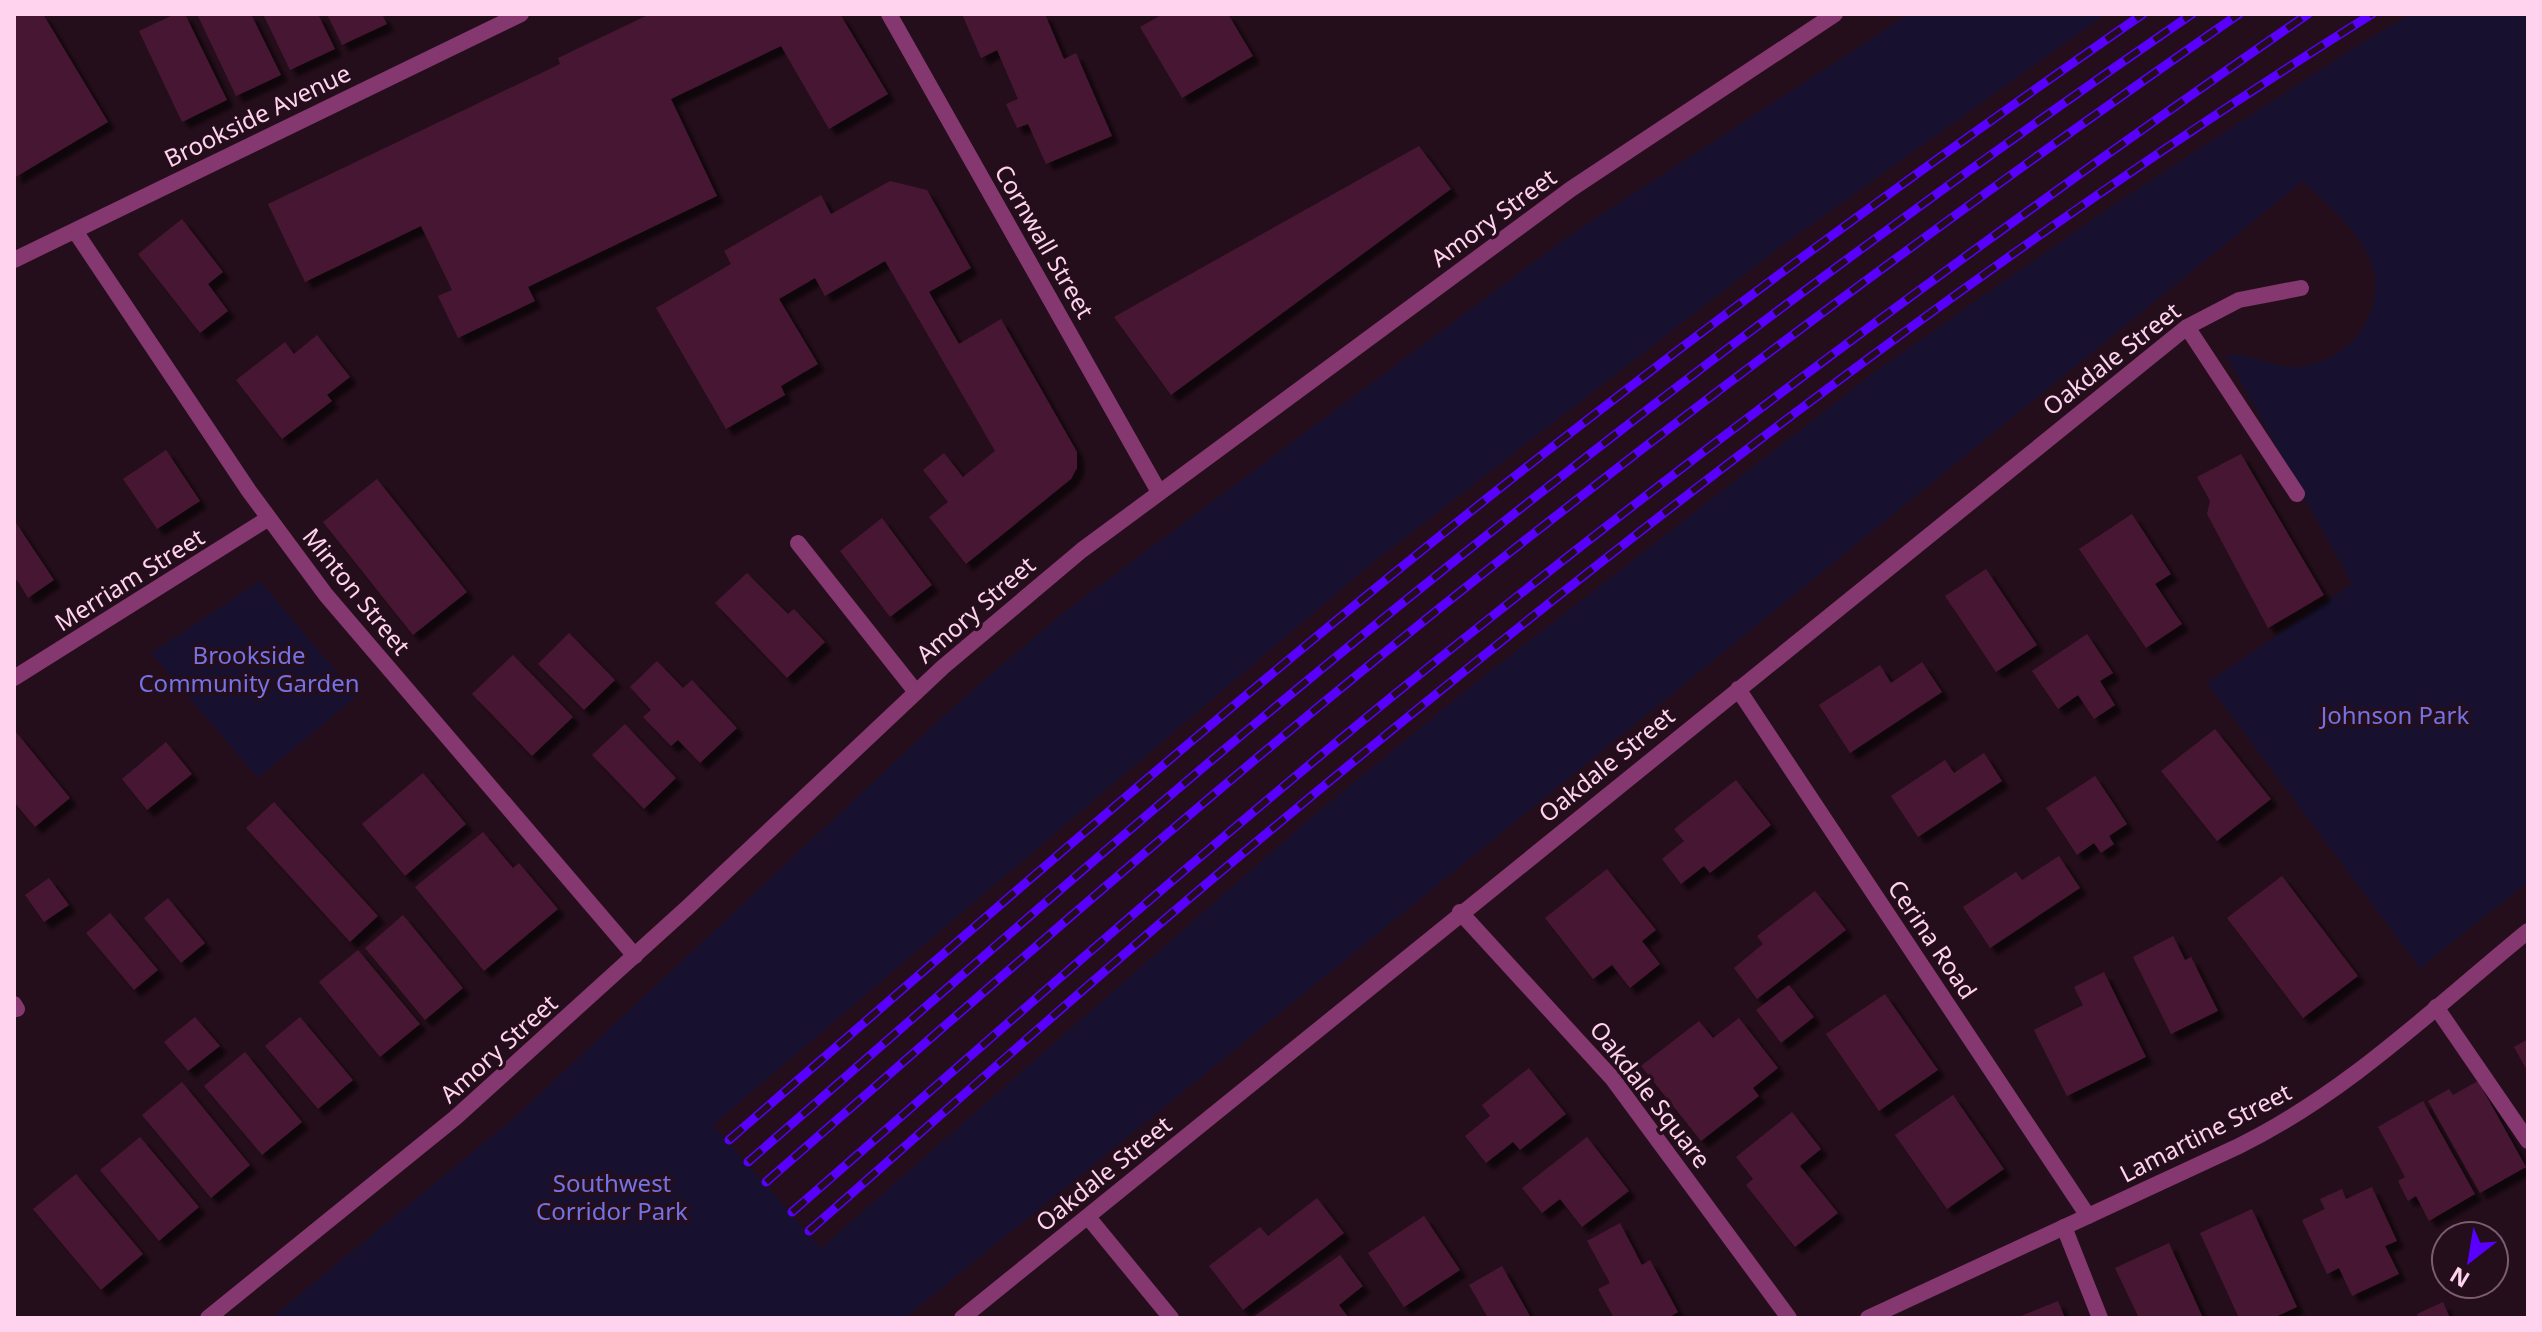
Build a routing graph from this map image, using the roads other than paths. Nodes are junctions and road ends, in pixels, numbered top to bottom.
1 (521, 14) edge
2 (889, 14) edge
3 (1835, 14) edge
4 (75, 231) junction
5 (14, 260) edge
6 (2301, 288) dead end
7 (2187, 327) junction
8 (1159, 492) junction
9 (2297, 494) dead end
10 (269, 518) junction
11 (798, 543) dead end
12 (14, 678) edge
13 (1738, 689) junction
14 (916, 692) junction
15 (1460, 912) junction
16 (2528, 931) edge
17 (635, 956) junction
18 (2436, 1007) junction
19 (2528, 1141) edge
20 (2088, 1216) junction
21 (1088, 1217) junction
22 (2064, 1227) junction
23 (208, 1318) edge
24 (962, 1318) edge
25 (1171, 1318) edge
26 (1789, 1318) edge
27 (1868, 1318) edge
28 (2100, 1318) edge

1 - 4 street, Brookside Avenue
2 - 8 street, Cornwall Street
3 - 8 street, Amory Street
4 - 5 street, Brookside Avenue
4 - 10 street, Minton Street
6 - 7 street, Oakdale Street
7 - 9 street
7 - 13 street, Oakdale Street
8 - 14 street, Amory Street
10 - 12 street, Merriam Street
10 - 17 street, Minton Street
11 - 14 street
13 - 15 street, Oakdale Street
13 - 20 street, Cerina Road
14 - 17 street, Amory Street
15 - 21 street, Oakdale Street
15 - 26 street, Oakdale Square
16 - 18 street, Lamartine Street
17 - 23 street, Amory Street
18 - 19 street
18 - 20 street, Lamartine Street
20 - 22 street, Lamartine Street
21 - 24 street, Oakdale Street
21 - 25 street
22 - 27 street, Lamartine Street
22 - 28 street

